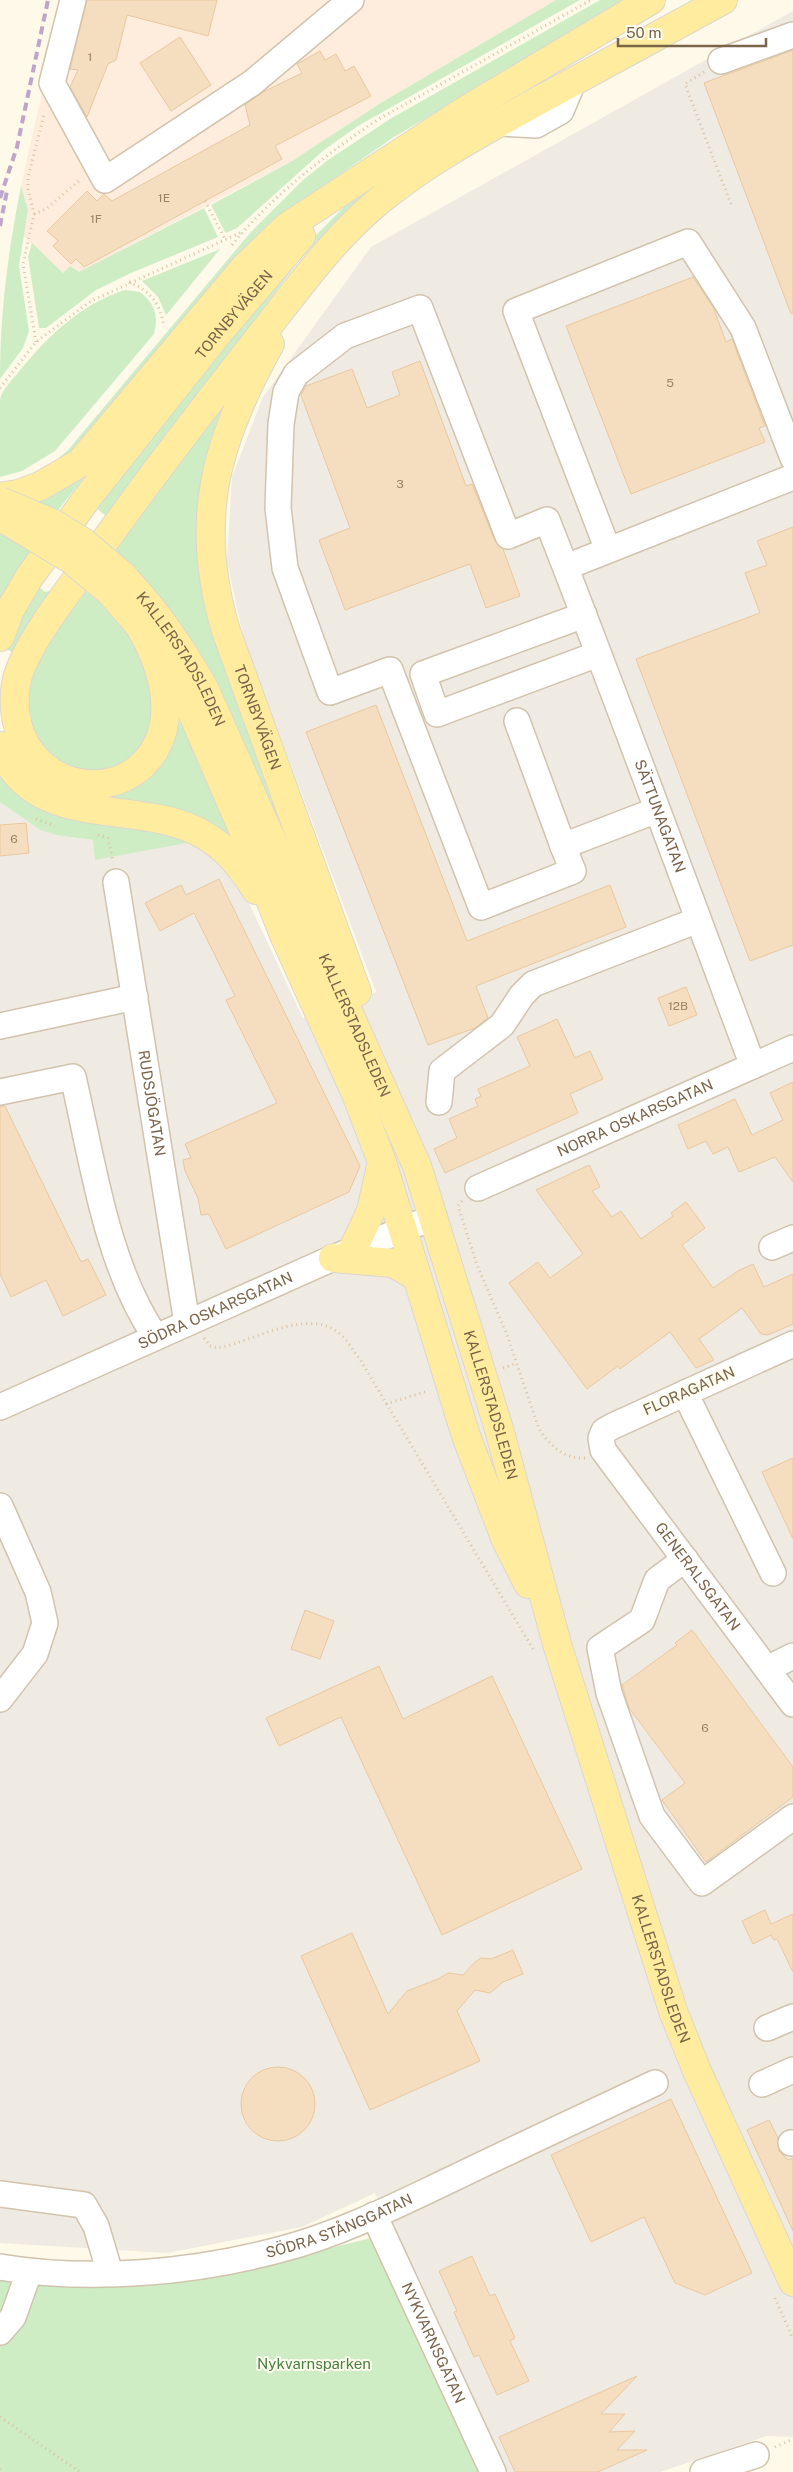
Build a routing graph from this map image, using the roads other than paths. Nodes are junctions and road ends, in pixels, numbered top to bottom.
1 (73, 0) edge
2 (351, 0) edge
3 (651, 0) edge
4 (723, 0) edge
5 (793, 35) edge
6 (721, 61) road end
7 (363, 176) junction
8 (310, 272) junction
9 (793, 458) edge
10 (793, 477) edge
11 (0, 497) edge
12 (0, 501) edge
13 (0, 516) edge
14 (608, 550) junction
15 (566, 567) junction
16 (117, 584) junction
17 (584, 615) junction
18 (135, 619) junction
19 (545, 629) junction
20 (0, 636) edge
21 (598, 654) junction
22 (560, 668) junction
23 (517, 721) dead end
24 (0, 746) edge
25 (657, 810) junction
26 (564, 846) junction
27 (116, 882) road end
28 (698, 920) junction
29 (284, 934) junction
30 (135, 997) junction
31 (0, 1026) edge
32 (793, 1048) edge
33 (753, 1066) junction
34 (0, 1092) edge
35 (439, 1102) dead end
36 (382, 1162) junction
37 (416, 1166) junction
38 (478, 1188) road end
39 (434, 1217) junction
40 (402, 1230) junction
41 (343, 1253) junction
42 (417, 1277) junction
43 (191, 1321) junction
44 (156, 1336) junction
45 (793, 1344) edge
46 (684, 1393) junction
47 (3, 1400) edge
48 (603, 1450) joint
49 (0, 1506) edge
50 (685, 1559) junction
51 (773, 1573) dead end
52 (556, 1644) junction
53 (793, 1656) edge
54 (767, 1669) junction
55 (0, 1698) edge
56 (793, 1704) edge
57 (793, 1817) edge
58 (793, 2070) edge
59 (655, 2083) dead end
60 (762, 2084) dead end
61 (0, 2194) edge
62 (374, 2215) junction
63 (0, 2268) edge
64 (29, 2272) junction
65 (110, 2273) junction
66 (793, 2282) edge
67 (0, 2332) edge
68 (756, 2455) dead end
69 (493, 2472) edge
70 (703, 2472) edge

1 - 2 street
3 - 7 main road, TORNBYVÄGEN
4 - 8 main road, TORNBYVÄGEN
5 - 6 street
7 - 11 main road, TORNBYVÄGEN
7 - 20 main road, TORNBYVÄGEN
8 - 18 main road, TORNBYVÄGEN
8 - 37 main road, TORNBYVÄGEN
9 - 14 street
10 - 14 street
12 - 16 main road, KALLERSTADSLEDEN, bridge
13 - 16 main road, KALLERSTADSLEDEN, bridge
14 - 15 street
15 - 17 street, SÄTTUNAGATAN
15 - 26 street, SÄTTUNAGATAN
16 - 18 main road, KALLERSTADSLEDEN
16 - 37 main road, KALLERSTADSLEDEN
17 - 19 street
17 - 21 street, SÄTTUNAGATAN
18 - 29 main road, KALLERSTADSLEDEN
19 - 22 street
19 - 22 street
21 - 22 street
21 - 25 street, SÄTTUNAGATAN
23 - 26 street
24 - 29 main road
25 - 26 street
25 - 28 street, SÄTTUNAGATAN
27 - 30 street, RUDSJÖGATAN
28 - 33 street, SÄTTUNAGATAN
28 - 35 street
29 - 36 main road, KALLERSTADSLEDEN
30 - 31 street
30 - 43 street, RUDSJÖGATAN
32 - 33 street, NORRA OSKARSGATAN
33 - 38 street, NORRA OSKARSGATAN
34 - 44 street
36 - 40 main road, KALLERSTADSLEDEN
36 - 41 main road
37 - 39 main road, KALLERSTADSLEDEN
39 - 40 street, SÖDRA OSKARSGATAN
39 - 52 main road, KALLERSTADSLEDEN
40 - 41 street, SÖDRA OSKARSGATAN
40 - 42 main road, KALLERSTADSLEDEN
41 - 42 main road
41 - 43 street, SÖDRA OSKARSGATAN
42 - 52 main road, KALLERSTADSLEDEN
43 - 44 street, SÖDRA OSKARSGATAN
44 - 47 street, SÖDRA OSKARSGATAN
45 - 46 street, FLORAGATAN
46 - 48 street, FLORAGATAN
46 - 51 street
48 - 50 street, GENERALSGATAN
49 - 55 street
50 - 54 street, GENERALSGATAN
50 - 57 street
52 - 66 main road, KALLERSTADSLEDEN
53 - 54 street
54 - 56 street, GENERALSGATAN
58 - 60 street
59 - 62 street, SÖDRA STÅNGGATAN
61 - 65 street
62 - 65 street, SÖDRA STÅNGGATAN
62 - 69 street, NYKVARNSGATAN
63 - 64 street, SÖDRA STÅNGGATAN
64 - 65 street, SÖDRA STÅNGGATAN
64 - 67 street
68 - 70 street

